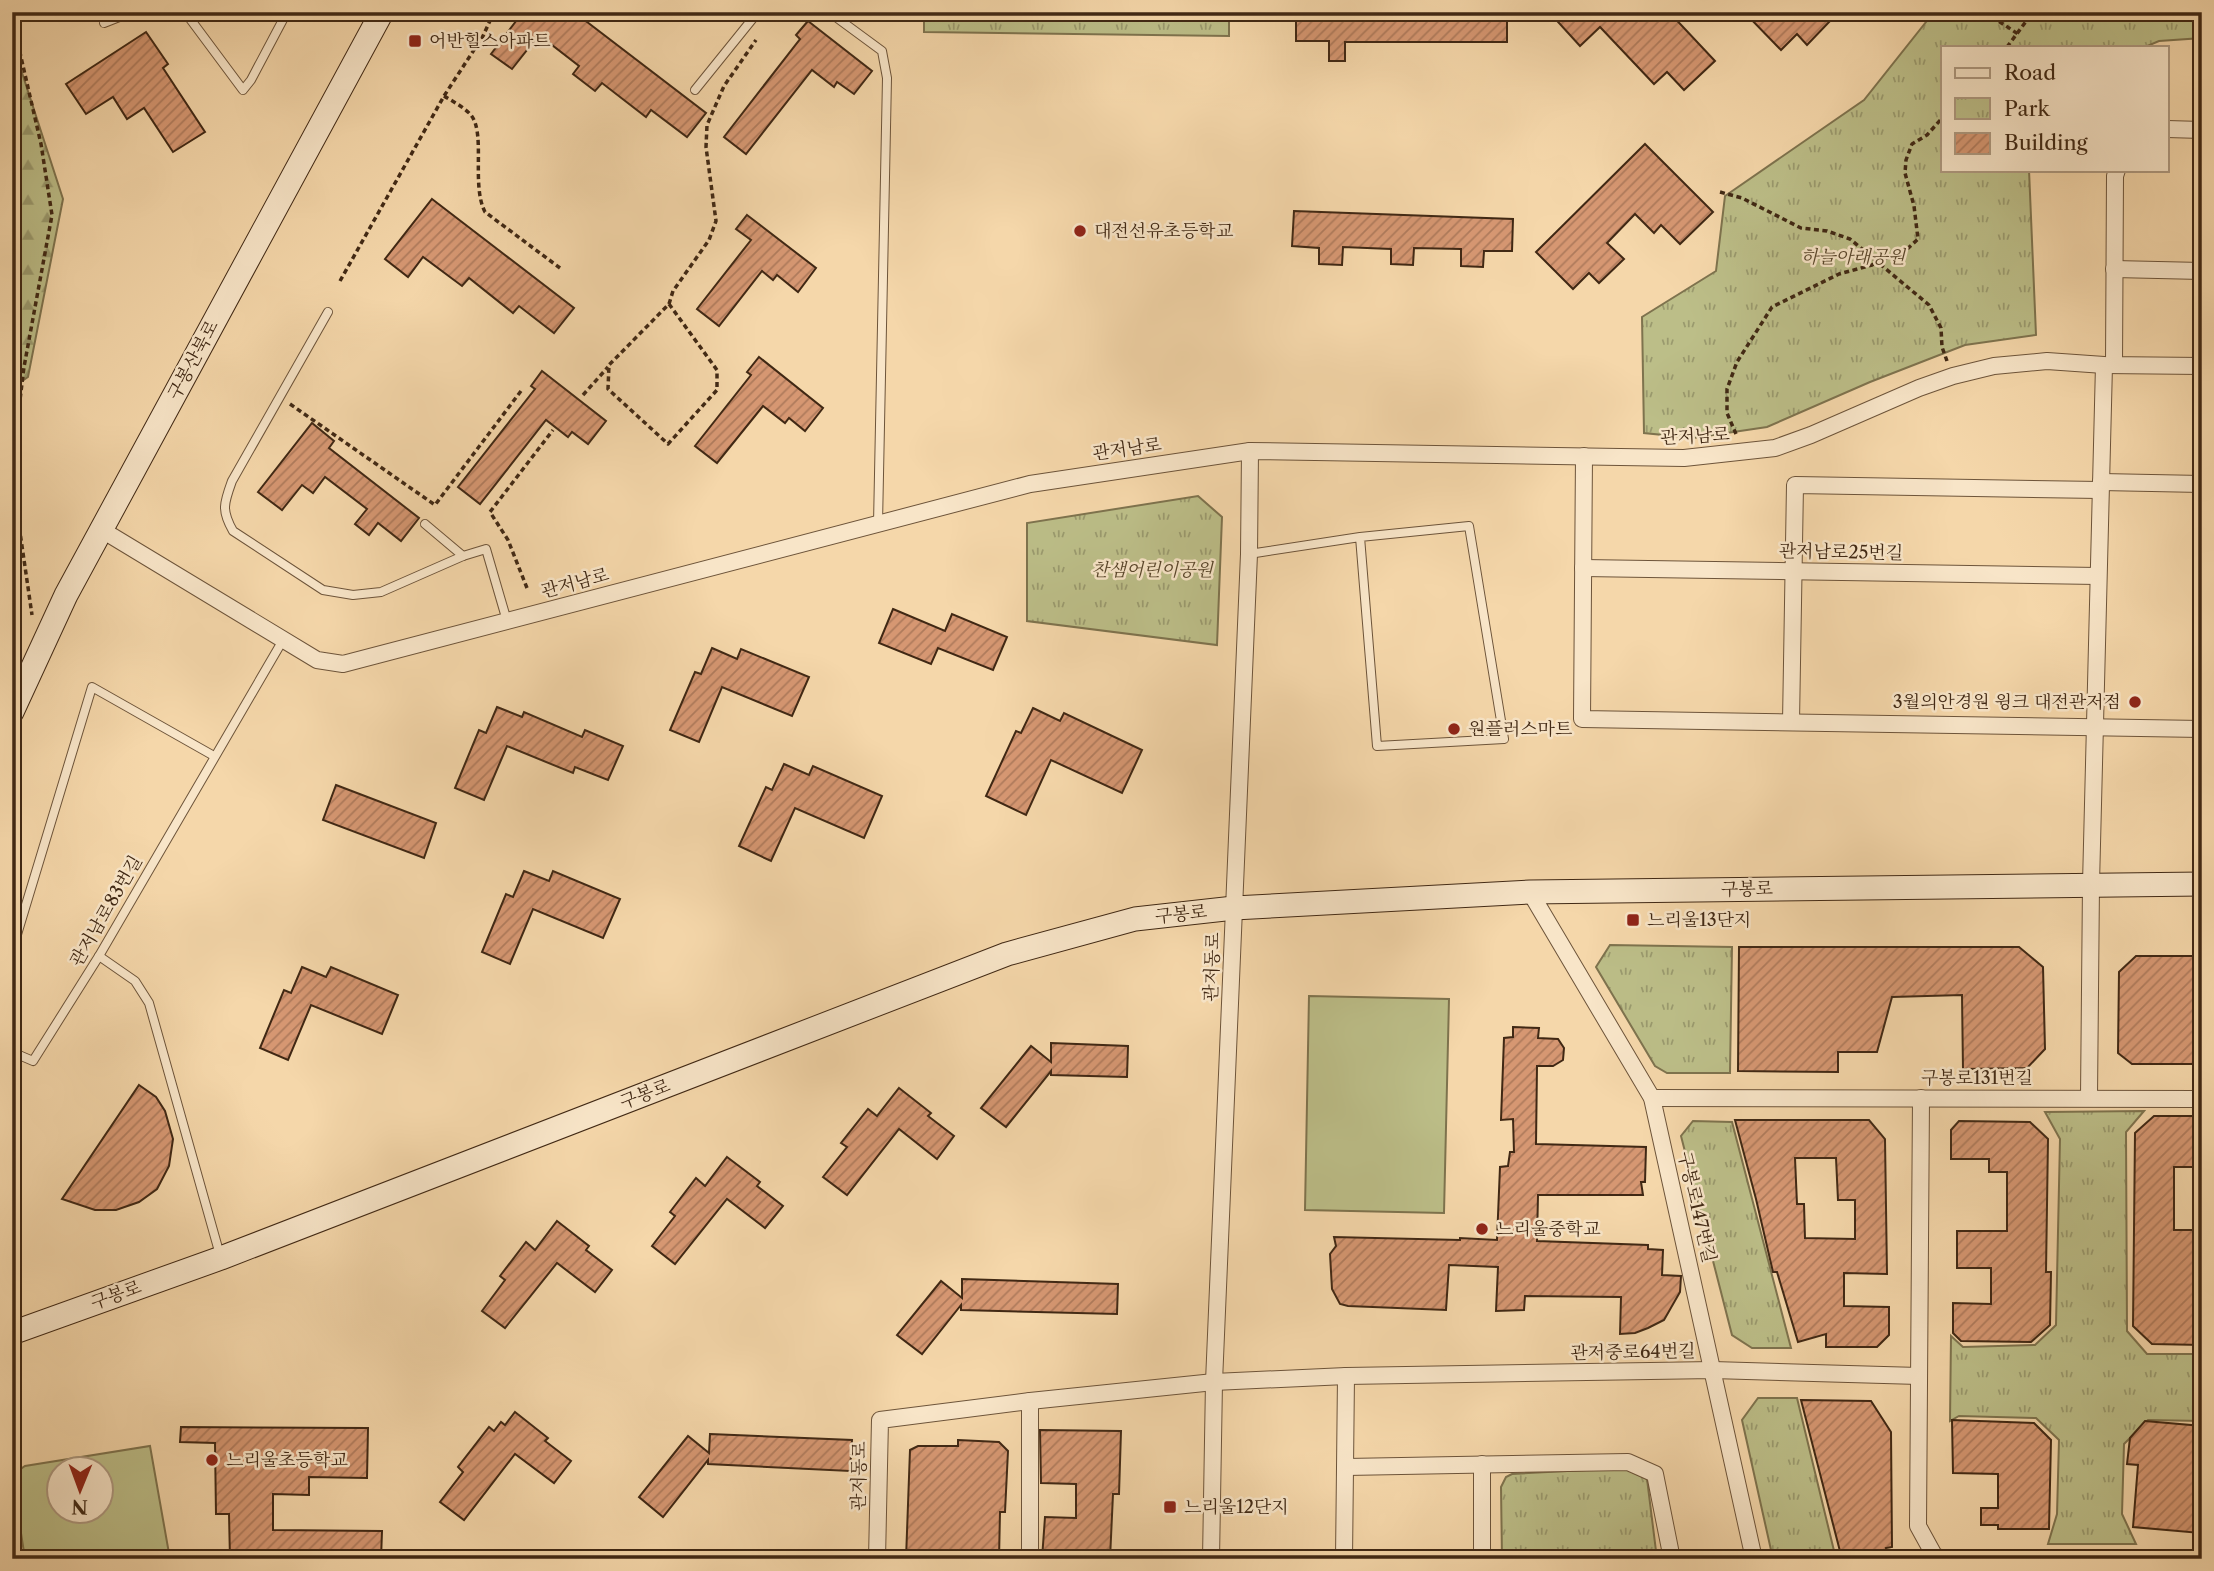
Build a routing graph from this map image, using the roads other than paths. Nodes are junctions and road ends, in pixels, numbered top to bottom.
1 (132, 12) edge
2 (185, 12) edge
3 (287, 12) edge
4 (382, 12) edge
5 (758, 12) edge
6 (829, 12) edge
7 (104, 23) dead end
8 (695, 90) dead end
9 (2168, 129) edge
10 (2202, 130) edge
11 (2117, 172) edge
12 (2114, 269) junction
13 (2202, 271) edge
14 (328, 312) dead end
15 (2109, 365) junction
16 (2202, 366) edge
17 (1250, 451) junction
18 (1584, 456) junction
19 (2202, 484) edge
20 (2101, 486) junction
21 (425, 524) dead end
22 (878, 524) junction
23 (102, 530) junction
24 (1360, 537) junction
25 (1249, 554) junction
26 (463, 556) junction
27 (1583, 568) junction
28 (1794, 571) junction
29 (2098, 576) junction
30 (507, 621) junction
31 (283, 640) junction
32 (12, 712) edge
33 (1791, 722) junction
34 (2095, 727) junction
35 (2202, 729) edge
36 (214, 756) junction
37 (2091, 884) junction
38 (2202, 884) edge
39 (1530, 892) junction
40 (1234, 908) junction
41 (12, 951) edge
42 (99, 956) junction
43 (12, 1052) edge
44 (2089, 1097) junction
45 (1653, 1098) junction
46 (1921, 1098) junction
47 (2202, 1099) edge
48 (220, 1258) junction
49 (12, 1333) edge
50 (1713, 1370) junction
51 (1346, 1376) junction
52 (1919, 1376) junction
53 (1214, 1382) junction
54 (1030, 1401) junction
55 (1482, 1464) junction
56 (1346, 1467) junction
57 (877, 1559) edge
58 (1030, 1559) edge
59 (1211, 1559) edge
60 (1344, 1559) edge
61 (1482, 1559) edge
62 (1672, 1559) edge
63 (1754, 1559) edge
64 (1941, 1559) edge

1 - 7 lane
2 - 3 lane
4 - 23 main road, 구봉산북로
5 - 8 lane
6 - 22 lane
9 - 10 street
11 - 12 street
12 - 13 street
12 - 15 street
14 - 26 lane
15 - 16 street, 관저남로
15 - 18 street, 관저남로
15 - 20 street
17 - 18 street, 관저남로
17 - 22 street, 관저남로
17 - 25 street, 관저동로
18 - 27 street
19 - 20 street
20 - 28 street
20 - 29 street
21 - 26 lane
22 - 30 street, 관저남로
23 - 31 street, 관저남로
23 - 32 main road, 구봉산북로
24 - 24 lane
24 - 25 lane
25 - 40 street, 관저동로
26 - 30 lane
27 - 28 street, 관저남로25번길
27 - 33 street
28 - 29 street, 관저남로25번길
28 - 33 street
29 - 34 street
30 - 31 street, 관저남로
31 - 36 lane, 관저남로83번길
33 - 34 street
34 - 35 street
34 - 37 street
36 - 41 lane
36 - 42 lane, 관저남로83번길
37 - 38 main road, 구봉로
37 - 39 main road, 구봉로
37 - 44 street
39 - 40 main road, 구봉로
39 - 45 street, 구봉로147번길
40 - 48 main road, 구봉로
40 - 53 street, 관저동로
42 - 43 lane, 관저남로83번길
42 - 48 lane
44 - 46 street, 구봉로131번길
44 - 47 street, 구봉로131번길
45 - 46 street, 구봉로131번길
45 - 50 street, 구봉로147번길
46 - 52 street
48 - 49 main road, 구봉로
50 - 51 street, 관저중로64번길
50 - 52 street, 관저중로64번길
50 - 63 street, 구봉로147번길
51 - 53 street, 관저중로64번길
51 - 56 street
52 - 64 street
53 - 54 street, 관저동로
53 - 59 street, 관저동로
54 - 57 street, 관저동로
54 - 58 street
55 - 56 street
55 - 61 street
55 - 62 street
56 - 60 street

